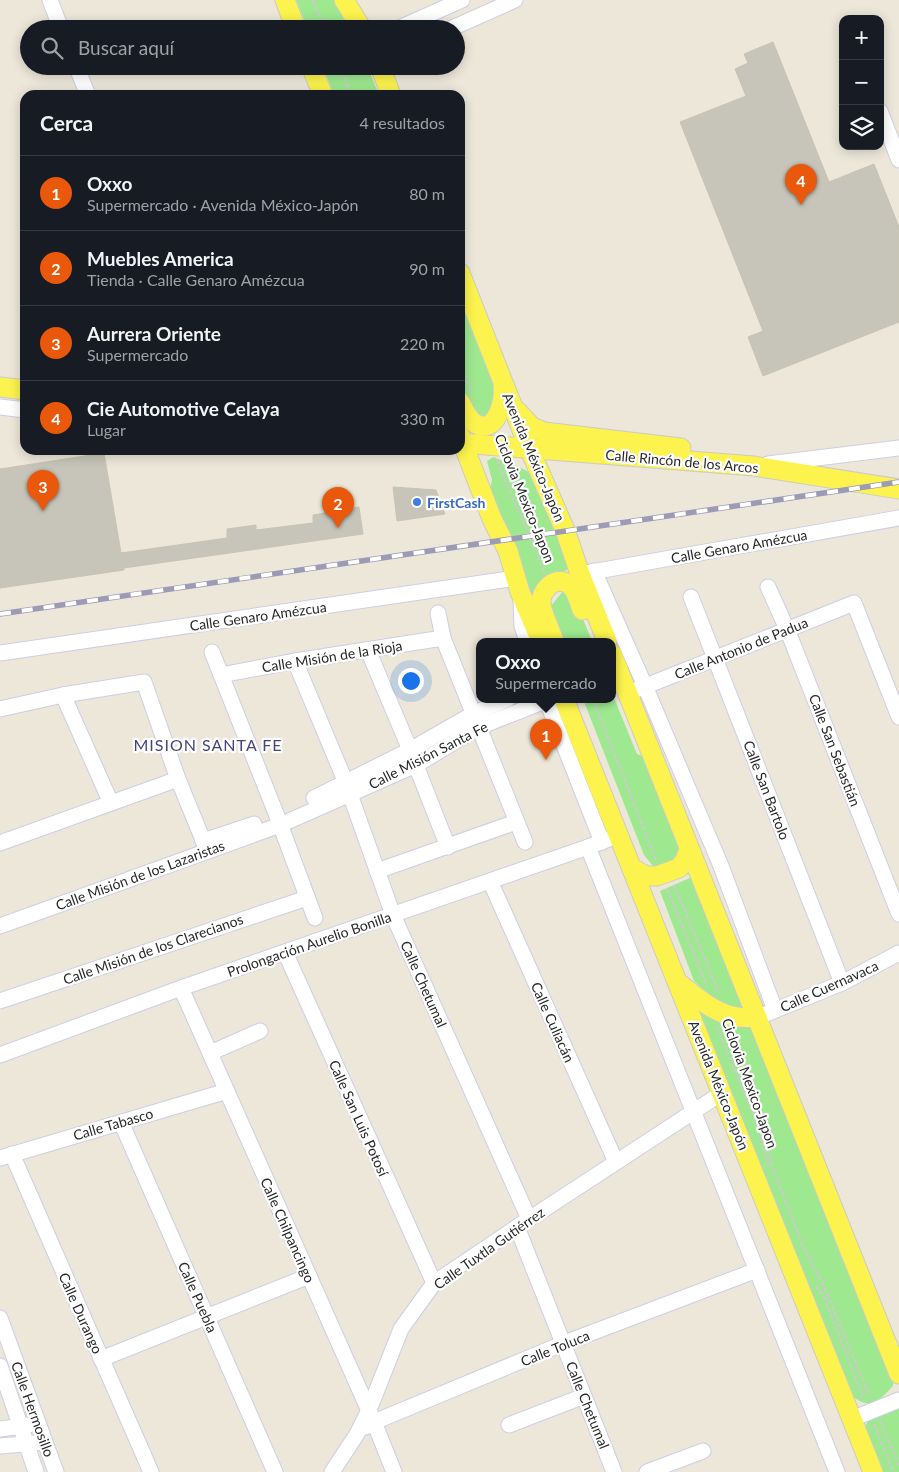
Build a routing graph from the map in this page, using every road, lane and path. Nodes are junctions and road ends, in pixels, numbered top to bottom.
1 (50, 0) edge
2 (285, 0) edge
3 (313, 0) edge
4 (344, 0) edge
5 (353, 0) edge
6 (462, 0) edge
7 (515, 0) edge
8 (58, 20) edge
9 (293, 20) edge
10 (321, 20) edge
11 (357, 20) edge
12 (360, 20) edge
13 (417, 20) edge
14 (465, 22) edge
15 (80, 75) edge
16 (315, 75) edge
17 (343, 75) edge
18 (383, 75) edge
19 (86, 90) edge
20 (321, 90) edge
21 (349, 90) edge
22 (389, 90) edge
23 (884, 121) edge
24 (899, 160) edge
25 (465, 286) edge
26 (501, 378) junction
27 (2, 387) edge
28 (20, 389) edge
29 (467, 400) edge
30 (511, 405) junction
31 (0, 407) edge
32 (20, 409) edge
33 (465, 442) edge
34 (492, 446) junction
35 (529, 448) junction
36 (899, 448) edge
37 (465, 451) edge
38 (718, 464) junction
39 (754, 466) junction
40 (899, 489) edge
41 (899, 518) edge
42 (587, 572) junction
43 (518, 585) junction
44 (549, 586) junction
45 (768, 587) dead end
46 (691, 597) dead end
47 (438, 612) dead end
48 (787, 629) junction
49 (443, 638) junction
50 (526, 638) edge
51 (540, 638) edge
52 (553, 638) edge
53 (595, 638) edge
54 (606, 638) edge
55 (615, 638) edge
56 (616, 640) edge
57 (368, 650) junction
58 (212, 652) dead end
59 (0, 653) edge
60 (715, 657) junction
61 (616, 660) edge
62 (295, 661) junction
63 (222, 675) junction
64 (616, 688) edge
65 (637, 690) junction
66 (63, 695) junction
67 (502, 703) edge
68 (537, 703) edge
69 (552, 703) edge
70 (553, 703) edge
71 (579, 703) edge
72 (595, 703) edge
73 (0, 709) edge
74 (899, 717) edge
75 (476, 720) junction
76 (650, 750) junction
77 (413, 757) junction
78 (593, 770) junction
79 (178, 779) junction
80 (348, 789) junction
81 (111, 803) junction
82 (279, 820) junction
83 (516, 822) junction
84 (603, 841) junction
85 (525, 842) dead end
86 (0, 843) edge
87 (205, 846) junction
88 (448, 847) junction
89 (689, 849) junction
90 (632, 868) junction
91 (377, 871) junction
92 (665, 873) junction
93 (490, 881) junction
94 (307, 898) junction
95 (899, 914) edge
96 (392, 915) junction
97 (315, 918) dead end
98 (0, 926) edge
99 (285, 952) junction
100 (899, 953) edge
101 (677, 982) junction
102 (842, 983) junction
103 (181, 988) junction
104 (0, 1001) edge
105 (775, 1010) junction
106 (719, 1011) junction
107 (758, 1018) junction
108 (260, 1031) dead end
109 (210, 1053) junction
110 (0, 1055) edge
111 (227, 1091) junction
112 (722, 1092) junction
113 (694, 1112) junction
114 (121, 1122) junction
115 (6, 1156) edge
116 (616, 1162) junction
117 (774, 1184) dead end
118 (523, 1223) junction
119 (756, 1270) junction
120 (308, 1276) junction
121 (814, 1283) dead end
122 (434, 1284) junction
123 (207, 1316) junction
124 (0, 1318) edge
125 (564, 1344) junction
126 (101, 1359) junction
127 (0, 1366) edge
128 (899, 1374) edge
129 (584, 1396) junction
130 (899, 1400) edge
131 (865, 1413) junction
132 (371, 1416) junction
133 (38, 1424) junction
134 (21, 1425) junction
135 (509, 1425) dead end
136 (0, 1429) edge
137 (45, 1442) junction
138 (26, 1444) junction
139 (0, 1446) edge
140 (703, 1451) dead end
141 (899, 1465) edge
142 (36, 1472) edge
143 (56, 1472) edge
144 (151, 1472) edge
145 (275, 1472) edge
146 (332, 1472) edge
147 (394, 1472) edge
148 (614, 1472) edge
149 (647, 1472) edge
150 (837, 1472) edge
151 (873, 1472) edge
152 (893, 1472) edge

1 - 8 street
2 - 9 main road
3 - 10 path
4 - 11 main road
5 - 12 main road
6 - 13 street
7 - 14 street
15 - 19 street
16 - 20 main road
17 - 21 path
18 - 22 main road
23 - 24 street
25 - 26 main road, Avenida México-Japón
26 - 29 main road
26 - 30 main road, Avenida México-Japón
27 - 28 main road
27 - 31 street
30 - 35 main road, Avenida México-Japón
30 - 38 main road
31 - 32 street
33 - 34 main road, Calle Rincón de los Arcos
34 - 35 main road, Calle Rincón de los Arcos
34 - 44 path, Ciclovia Mexico-Japon
35 - 38 main road, Calle Rincón de los Arcos
35 - 42 main road, Avenida México-Japón
36 - 39 street
37 - 43 main road
38 - 39 main road, Calle Rincón de los Arcos
39 - 40 main road, Calle Rincón de los Arcos
41 - 42 street, Calle Genaro Amézcua
42 - 54 main road, Avenida México-Japón
42 - 55 street
43 - 50 street
43 - 51 main road
43 - 59 street, Calle Genaro Amézcua
44 - 52 main road
44 - 53 main road
45 - 48 street, Calle San Sebastián
46 - 60 street, Calle San Bartolo
47 - 49 street
48 - 60 street, Calle Antonio de Padua
48 - 74 street, Calle Antonio de Padua
48 - 95 street, Calle San Sebastián
49 - 57 street, Calle Misión de la Rioja
49 - 75 street
56 - 65 street
57 - 62 street, Calle Misión de la Rioja
57 - 77 street
58 - 63 street
60 - 65 street, Calle Antonio de Padua
60 - 102 street, Calle San Bartolo
61 - 65 main road
62 - 63 street, Calle Misión de la Rioja
62 - 80 street, Calle Chetumal
63 - 82 street
64 - 76 main road
65 - 76 main road
65 - 105 street
66 - 73 street
66 - 79 street
66 - 81 street
67 - 75 street, Calle Misión Santa Fe
68 - 75 street, Calle Misión Santa Fe
69 - 84 street
70 - 78 main road, Avenida México-Japón
71 - 78 main road
72 - 92 path, Ciclovia Mexico-Japon
75 - 77 street, Calle Misión Santa Fe
75 - 83 street
76 - 89 main road
77 - 80 street, Calle Misión Santa Fe
77 - 88 street
78 - 84 main road, Avenida México-Japón
79 - 81 street
79 - 87 street
80 - 82 street, Calle Misión Santa Fe
80 - 91 street, Calle Chetumal
81 - 86 street
82 - 87 street, Calle Misión de los Lazaristas
82 - 94 street
83 - 85 street
83 - 88 street
84 - 90 main road, Avenida México-Japón
84 - 93 street, Prolongación Aurelio Bonilla
84 - 113 street
87 - 98 street, Calle Misión de los Lazaristas
88 - 91 street
89 - 92 main road
89 - 107 main road
90 - 92 main road
90 - 101 main road, Avenida México-Japón
91 - 96 street, Calle Chetumal
92 - 106 path, Ciclovia Mexico-Japon
92 - 106 path
93 - 96 street, Prolongación Aurelio Bonilla
93 - 116 street, Calle Culiacán
94 - 97 street
94 - 104 street, Calle Misión de los Clarecianos
96 - 99 street, Prolongación Aurelio Bonilla
96 - 118 street, Calle Chetumal
99 - 103 street, Prolongación Aurelio Bonilla
99 - 122 street, Calle San Luis Potosí
100 - 102 street, Calle Cuernavaca
101 - 106 main road
101 - 112 main road, Avenida México-Japón
102 - 105 street, Calle Cuernavaca
103 - 109 street, Calle Chilpancingo
103 - 110 street, Prolongación Aurelio Bonilla
105 - 107 street, Calle Cuernavaca
106 - 107 main road
106 - 117 path, Ciclovia Mexico-Japon
106 - 131 path
107 - 128 main road
108 - 109 street
109 - 111 street, Calle Chilpancingo
111 - 114 street, Calle Tabasco
111 - 120 street, Calle Chilpancingo
112 - 113 street, Calle Tuxtla Gutiérrez
112 - 131 main road, Avenida México-Japón
113 - 116 street, Calle Tuxtla Gutiérrez
113 - 119 street
114 - 115 street, Calle Tabasco
114 - 123 street, Calle Puebla
115 - 126 street, Calle Durango
116 - 118 street, Calle Tuxtla Gutiérrez
118 - 122 street, Calle Tuxtla Gutiérrez
118 - 125 street, Calle Chetumal
119 - 125 street, Calle Toluca
119 - 150 street
120 - 123 street
120 - 132 street, Calle Chilpancingo
121 - 131 path
122 - 132 street, Calle Tuxtla Gutiérrez
123 - 126 street
123 - 145 street, Calle Puebla
124 - 133 street, Calle Hermosillo
125 - 129 street, Calle Chetumal
125 - 132 street, Calle Toluca
126 - 144 street, Calle Durango
127 - 134 street, Calle Hermosillo
129 - 135 street
129 - 148 street, Calle Chetumal
130 - 131 street
131 - 141 path
131 - 151 main road, Avenida México-Japón
131 - 152 path
132 - 146 street, Calle Tuxtla Gutiérrez
132 - 147 street, Calle Chilpancingo
133 - 134 street
133 - 137 street, Calle Hermosillo
134 - 136 street
134 - 138 street, Calle Hermosillo
137 - 138 street
137 - 143 street, Calle Hermosillo
138 - 139 street
138 - 142 street, Calle Hermosillo
140 - 149 street

